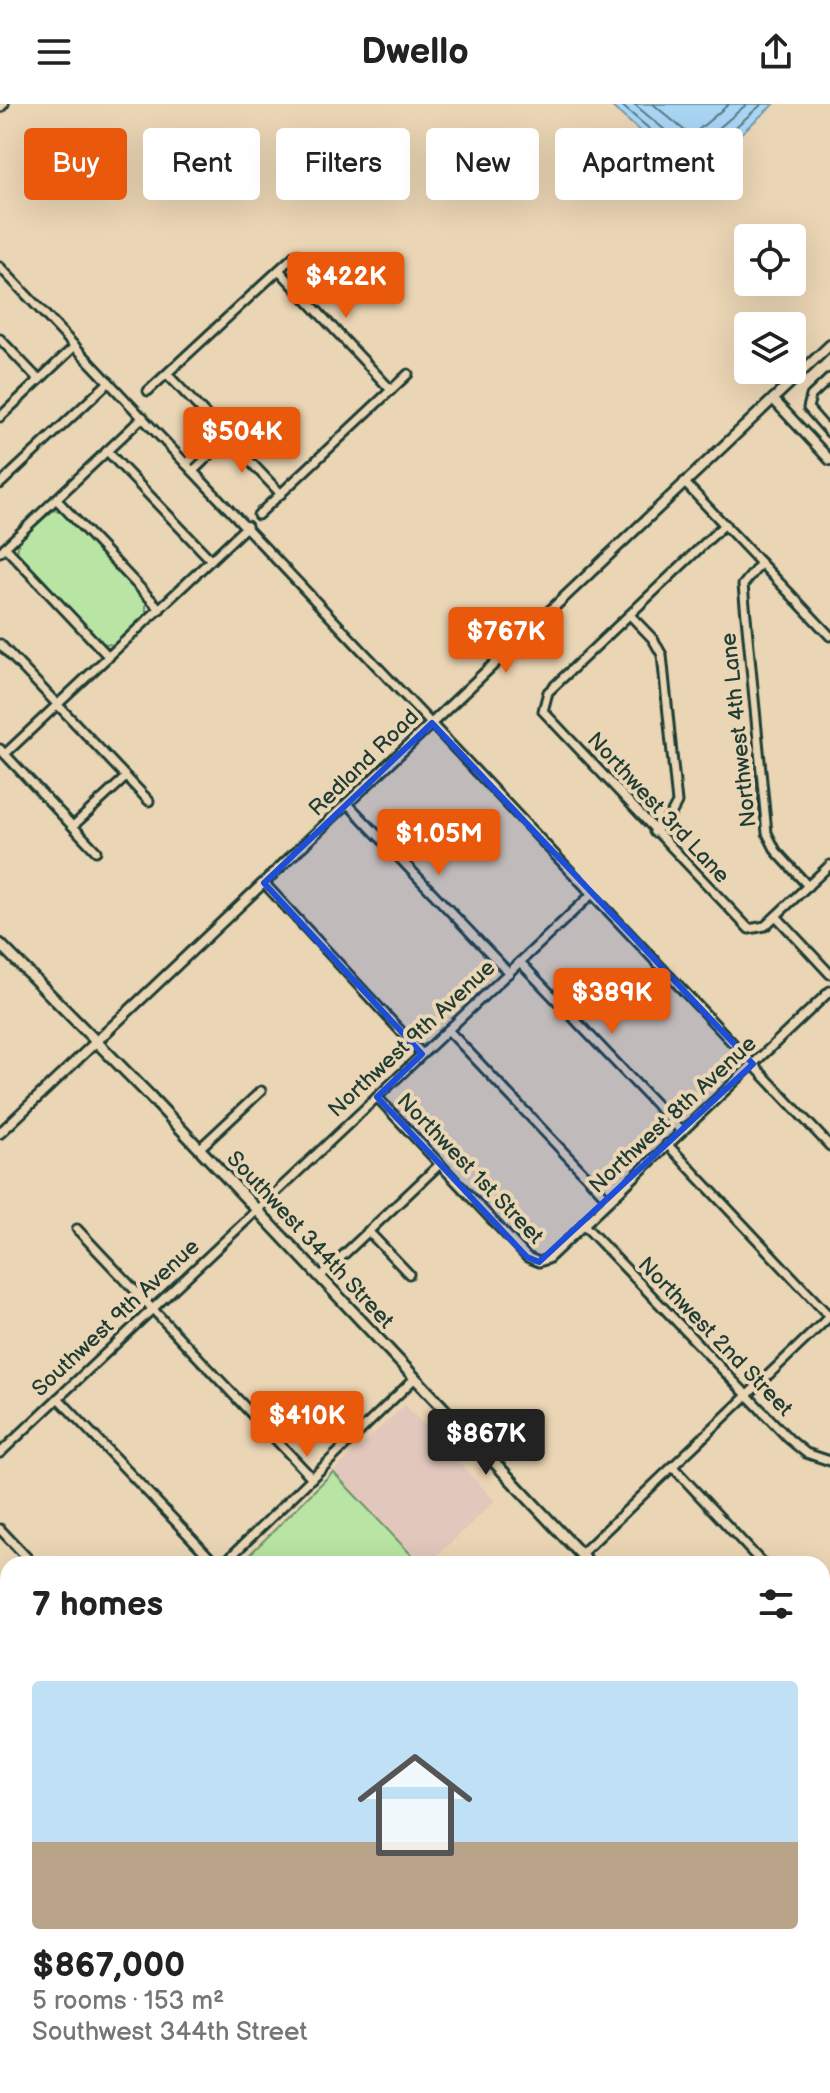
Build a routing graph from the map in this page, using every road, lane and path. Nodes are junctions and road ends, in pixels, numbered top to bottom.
1 (296, 254) dead end
2 (0, 267) edge
3 (279, 270) junction
4 (0, 339) edge
5 (830, 345) edge
6 (75, 346) junction
7 (167, 374) junction
8 (408, 374) dead end
9 (830, 378) edge
10 (39, 380) junction
11 (109, 382) junction
12 (391, 390) junction
13 (148, 391) dead end
14 (773, 399) junction
15 (0, 417) edge
16 (143, 417) junction
17 (830, 433) edge
18 (225, 435) junction
19 (107, 451) junction
20 (830, 460) edge
21 (186, 464) junction
22 (193, 471) junction
23 (684, 482) junction
24 (0, 484) edge
25 (281, 494) junction
26 (56, 499) junction
27 (258, 515) dead end
28 (725, 524) junction
29 (247, 526) junction
30 (3, 550) edge
31 (211, 560) junction
32 (761, 563) junction
33 (160, 609) junction
34 (630, 615) junction
35 (830, 636) edge
36 (0, 644) edge
37 (109, 657) junction
38 (57, 705) junction
39 (432, 723) junction
40 (2, 752) edge
41 (126, 777) junction
42 (149, 801) dead end
43 (347, 803) junction
44 (73, 826) junction
45 (654, 832) junction
46 (96, 851) dead end
47 (830, 865) edge
48 (264, 883) junction
49 (808, 886) junction
50 (592, 894) junction
51 (776, 916) junction
52 (0, 944) edge
53 (520, 962) junction
54 (509, 973) junction
55 (830, 974) edge
56 (830, 991) edge
57 (448, 1030) junction
58 (96, 1042) junction
59 (422, 1054) junction
60 (753, 1064) junction
61 (261, 1091) dead end
62 (377, 1097) junction
63 (681, 1131) junction
64 (0, 1133) edge
65 (667, 1144) junction
66 (830, 1146) edge
67 (199, 1149) junction
68 (440, 1164) junction
69 (609, 1200) junction
70 (259, 1212) junction
71 (583, 1224) junction
72 (77, 1229) dead end
73 (368, 1231) junction
74 (539, 1262) joint
75 (409, 1274) dead end
76 (320, 1277) junction
77 (152, 1308) junction
78 (830, 1317) edge
79 (415, 1378) junction
80 (748, 1397) junction
81 (58, 1398) junction
82 (0, 1453) edge
83 (830, 1461) edge
84 (673, 1467) junction
85 (312, 1478) junction
86 (0, 1529) edge
87 (581, 1554) joint
88 (25, 1556) edge
89 (208, 1556) edge
90 (231, 1556) edge
91 (756, 1556) edge

1 - 3 street
2 - 6 street
3 - 7 street
3 - 12 street
4 - 10 street
5 - 14 street, Redland Road
6 - 10 street
6 - 11 street
7 - 13 street
7 - 18 street
8 - 12 street
9 - 17 street
10 - 15 street
11 - 16 street
11 - 24 street
12 - 25 street
14 - 20 street
14 - 23 street, Redland Road
16 - 19 street
16 - 21 street
18 - 21 street
18 - 22 street
18 - 25 street
19 - 26 street
19 - 31 street
21 - 22 street
22 - 29 street
23 - 28 street
23 - 39 street, Redland Road
25 - 27 street
26 - 30 street
26 - 33 street
28 - 32 street
28 - 34 street
29 - 31 street
29 - 39 street
30 - 37 street
31 - 33 street
32 - 35 street
32 - 49 street, Northwest 4th Lane
33 - 37 street
34 - 45 street
34 - 45 street, Northwest 3rd Lane
36 - 38 street
37 - 38 street
38 - 40 street
38 - 41 street
39 - 43 street, Redland Road
39 - 50 street
40 - 44 street
41 - 42 street
41 - 44 street
43 - 48 street, Redland Road
43 - 54 street
44 - 46 street
45 - 51 street, Northwest 3rd Lane
47 - 49 street
48 - 58 street, Redland Road
48 - 59 street
49 - 51 street
50 - 53 street, Northwest 9th Avenue
50 - 60 street
51 - 55 street
52 - 58 main road, Southwest 344th Street
53 - 54 street, Northwest 9th Avenue
53 - 63 street
54 - 57 street, Northwest 9th Avenue
56 - 60 street, Northwest 8th Avenue
57 - 59 street, Northwest 9th Avenue
57 - 69 street
58 - 64 street, Redland Road
58 - 67 main road, Southwest 344th Street
59 - 62 street, Northwest 9th Avenue
60 - 63 street, Northwest 8th Avenue
60 - 66 street
61 - 67 street
62 - 68 street, Northwest 1st Street
62 - 70 street, Northwest 9th Avenue
63 - 65 street, Northwest 8th Avenue
65 - 69 street, Northwest 8th Avenue
65 - 78 street
67 - 70 main road, Southwest 344th Street
68 - 73 street
68 - 74 street, Northwest 1st Street
69 - 71 street, Northwest 8th Avenue
70 - 76 main road, Southwest 344th Street
70 - 77 street, Southwest 9th Avenue
71 - 74 street, Northwest 8th Avenue
71 - 80 street, Northwest 2nd Street
72 - 77 street
73 - 75 street
73 - 76 street
76 - 79 main road, Southwest 344th Street
77 - 81 street, Southwest 9th Avenue
77 - 85 street
78 - 80 street
79 - 85 street
79 - 87 main road, Southwest 344th Street
80 - 83 street, Northwest 2nd Street
80 - 84 street
81 - 82 street, Southwest 9th Avenue
81 - 89 street
84 - 87 street
84 - 91 street
85 - 90 street
86 - 88 street

